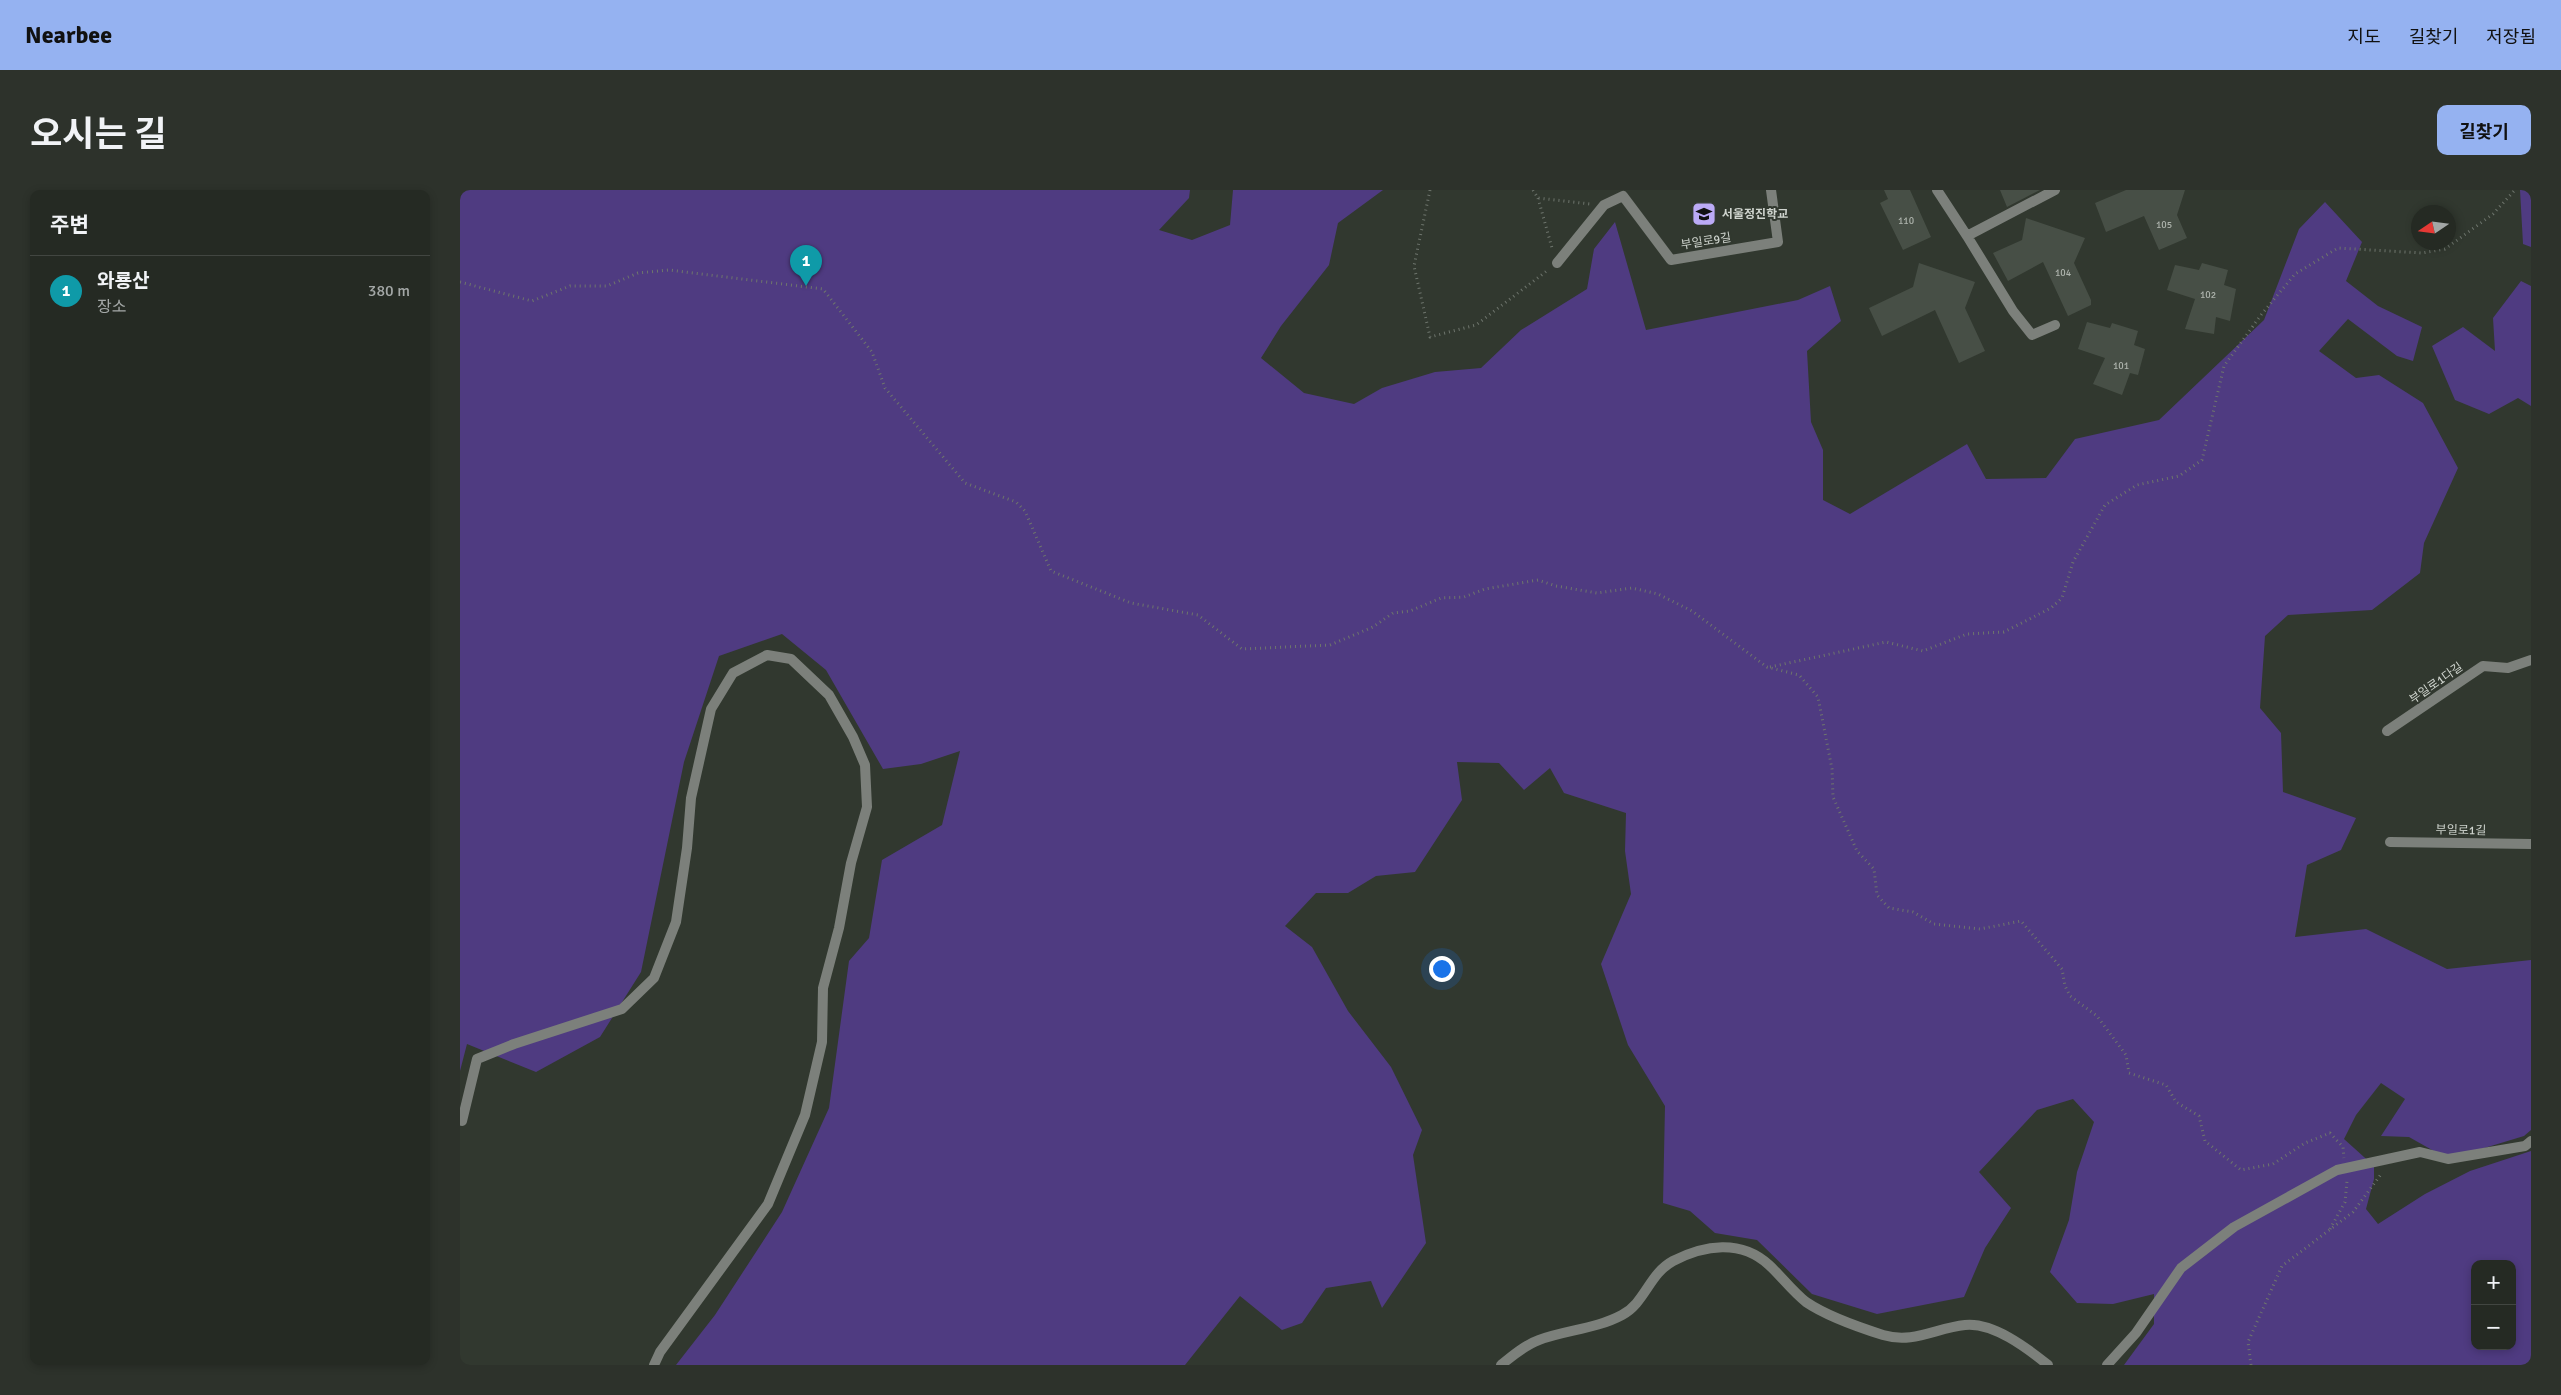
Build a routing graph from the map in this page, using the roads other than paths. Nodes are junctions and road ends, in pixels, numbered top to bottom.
1 (1771, 190) edge
2 (1937, 190) edge
3 (2055, 190) edge
4 (1967, 236) junction
5 (1557, 263) road end
6 (2055, 325) dead end
7 (2531, 660) edge
8 (2387, 731) dead end
9 (2390, 842) dead end
10 (2531, 844) edge
11 (462, 1122) dead end
12 (2531, 1141) edge
13 (654, 1365) edge
14 (1501, 1365) edge
15 (2048, 1365) edge
16 (2107, 1365) edge

1 - 5 street, 부일로9길
2 - 4 street
3 - 4 street
4 - 6 street
7 - 8 street, 부일로1다길
9 - 10 street, 부일로1길
11 - 13 street
12 - 16 street
14 - 15 street

